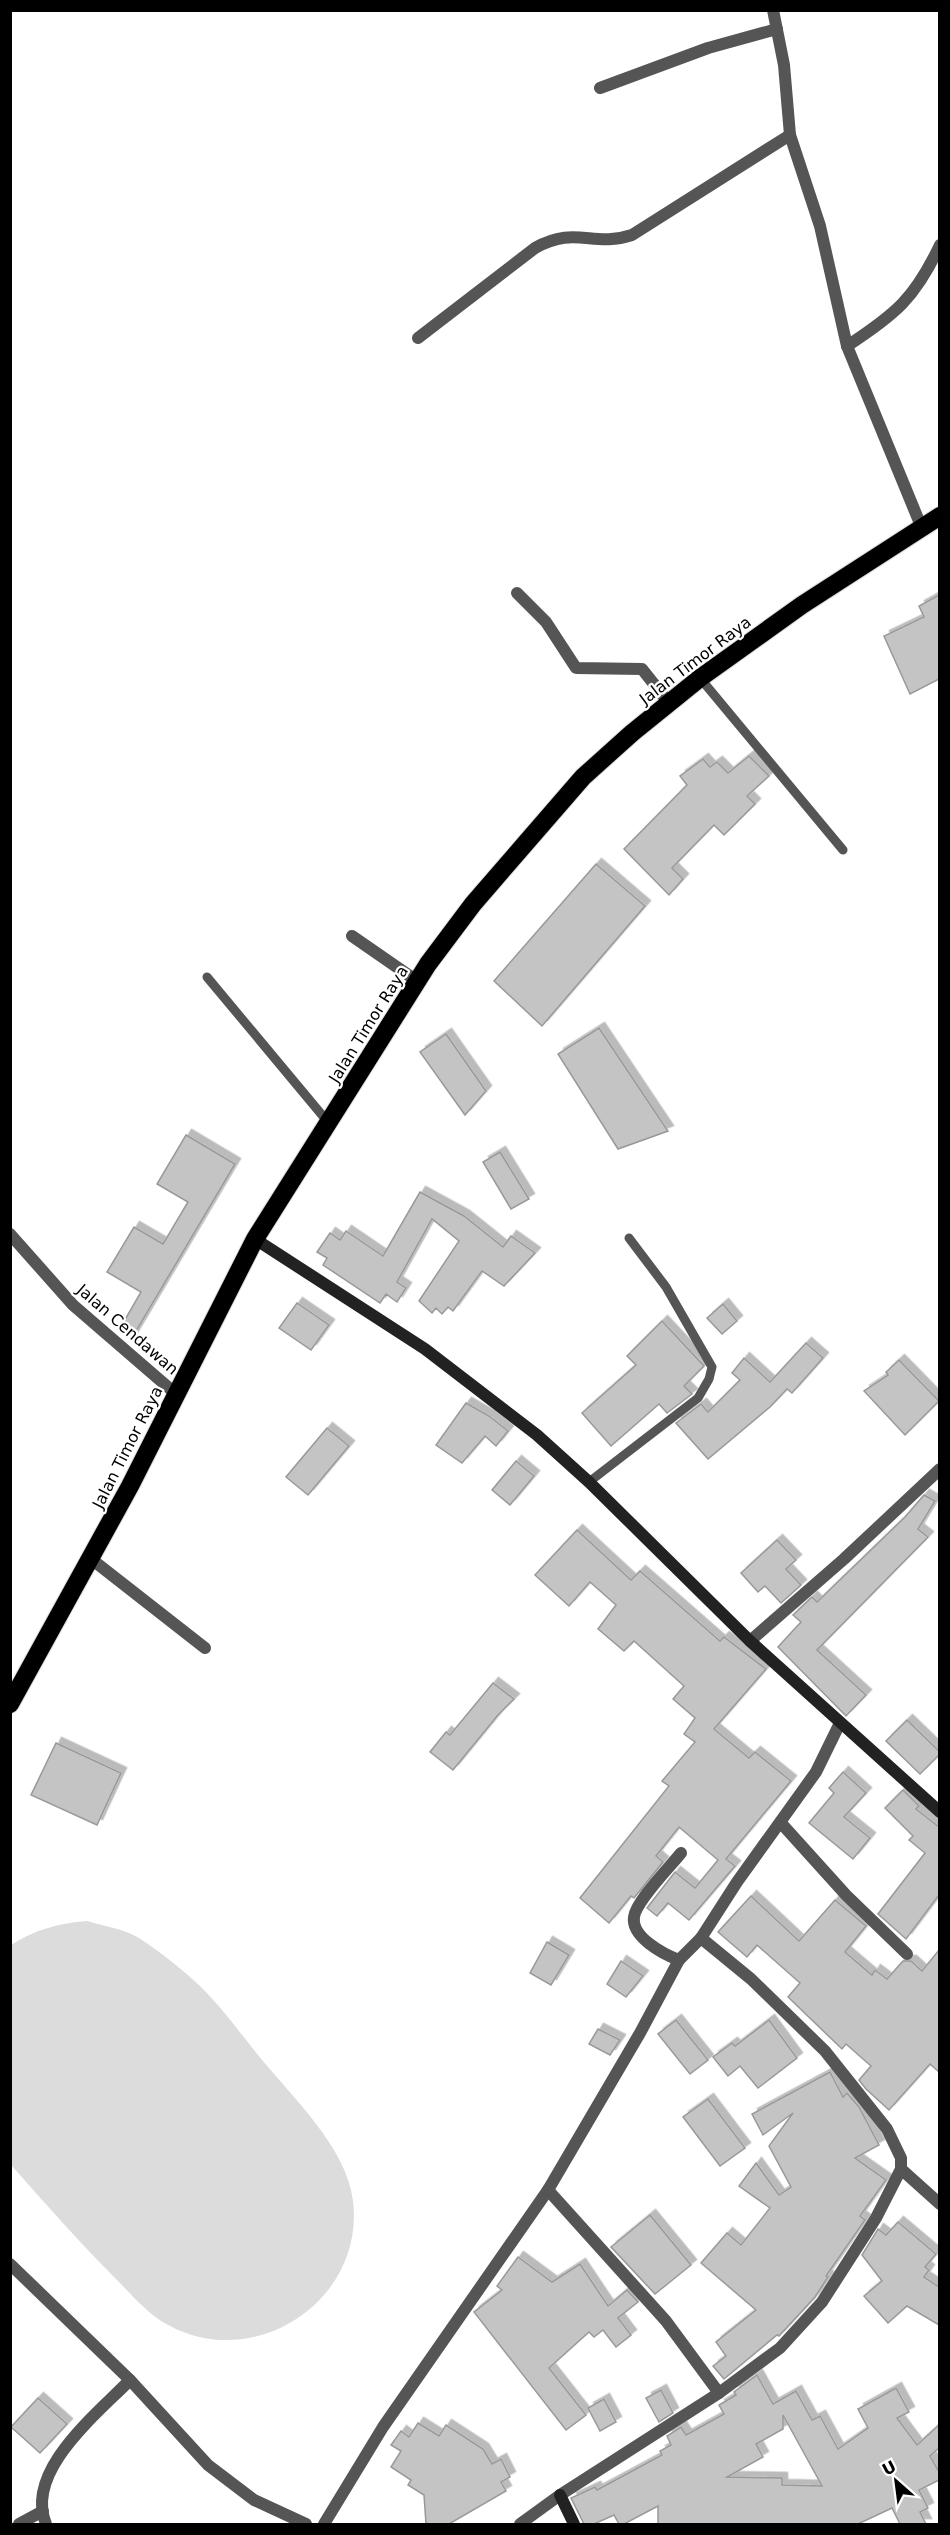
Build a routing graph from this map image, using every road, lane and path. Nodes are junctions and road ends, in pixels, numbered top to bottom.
1 (773, 10) edge
2 (777, 29) junction
3 (600, 88) dead end
4 (790, 135) junction
5 (939, 245) edge
6 (418, 338) dead end
7 (847, 346) junction
8 (939, 516) edge
9 (921, 526) junction
10 (517, 593) dead end
11 (700, 678) junction
12 (669, 703) junction
13 (843, 850) dead end
14 (352, 936) dead end
15 (207, 977) dead end
16 (417, 981) junction
17 (327, 1121) junction
18 (10, 1234) edge
19 (629, 1238) dead end
20 (255, 1239) junction
21 (176, 1394) junction
22 (939, 1469) edge
23 (589, 1482) junction
24 (90, 1558) junction
25 (750, 1641) junction
26 (205, 1648) dead end
27 (10, 1704) edge
28 (840, 1723) junction
29 (939, 1812) edge
30 (781, 1823) junction
31 (681, 1853) dead end
32 (701, 1938) junction
33 (907, 1954) dead end
34 (679, 1960) junction
35 (901, 2169) junction
36 (548, 2190) junction
37 (939, 2204) edge
38 (10, 2264) edge
39 (130, 2380) junction
40 (719, 2393) junction
41 (560, 2494) junction
42 (43, 2511) junction
43 (19, 2524) edge
44 (46, 2524) edge
45 (306, 2524) edge
46 (324, 2524) edge
47 (520, 2524) edge
48 (574, 2524) edge

1 - 2 street
2 - 3 street
2 - 4 street
4 - 6 street
4 - 7 street
5 - 7 street
7 - 9 street
8 - 9 highway, Jalan Timor Raya
9 - 11 highway, Jalan Timor Raya
10 - 12 street
11 - 12 highway, Jalan Timor Raya
11 - 13 lane
12 - 16 highway, Jalan Timor Raya
14 - 16 street
15 - 17 lane
16 - 17 highway, Jalan Timor Raya
17 - 20 highway, Jalan Timor Raya
18 - 21 street, Jalan Cendawan
19 - 23 lane
20 - 21 highway, Jalan Timor Raya
20 - 23 street
21 - 24 highway, Jalan Timor Raya
22 - 25 street
23 - 25 street
24 - 26 street
24 - 27 highway, Jalan Timor Raya
25 - 28 street
28 - 29 street
28 - 30 street
30 - 32 street
30 - 33 street
31 - 34 street
32 - 34 street
32 - 35 street
34 - 36 street
35 - 37 street
35 - 40 street
36 - 40 street
36 - 46 street
38 - 39 street
39 - 42 street
39 - 45 street
40 - 41 street
41 - 47 street
41 - 48 street
42 - 43 street
42 - 44 street

